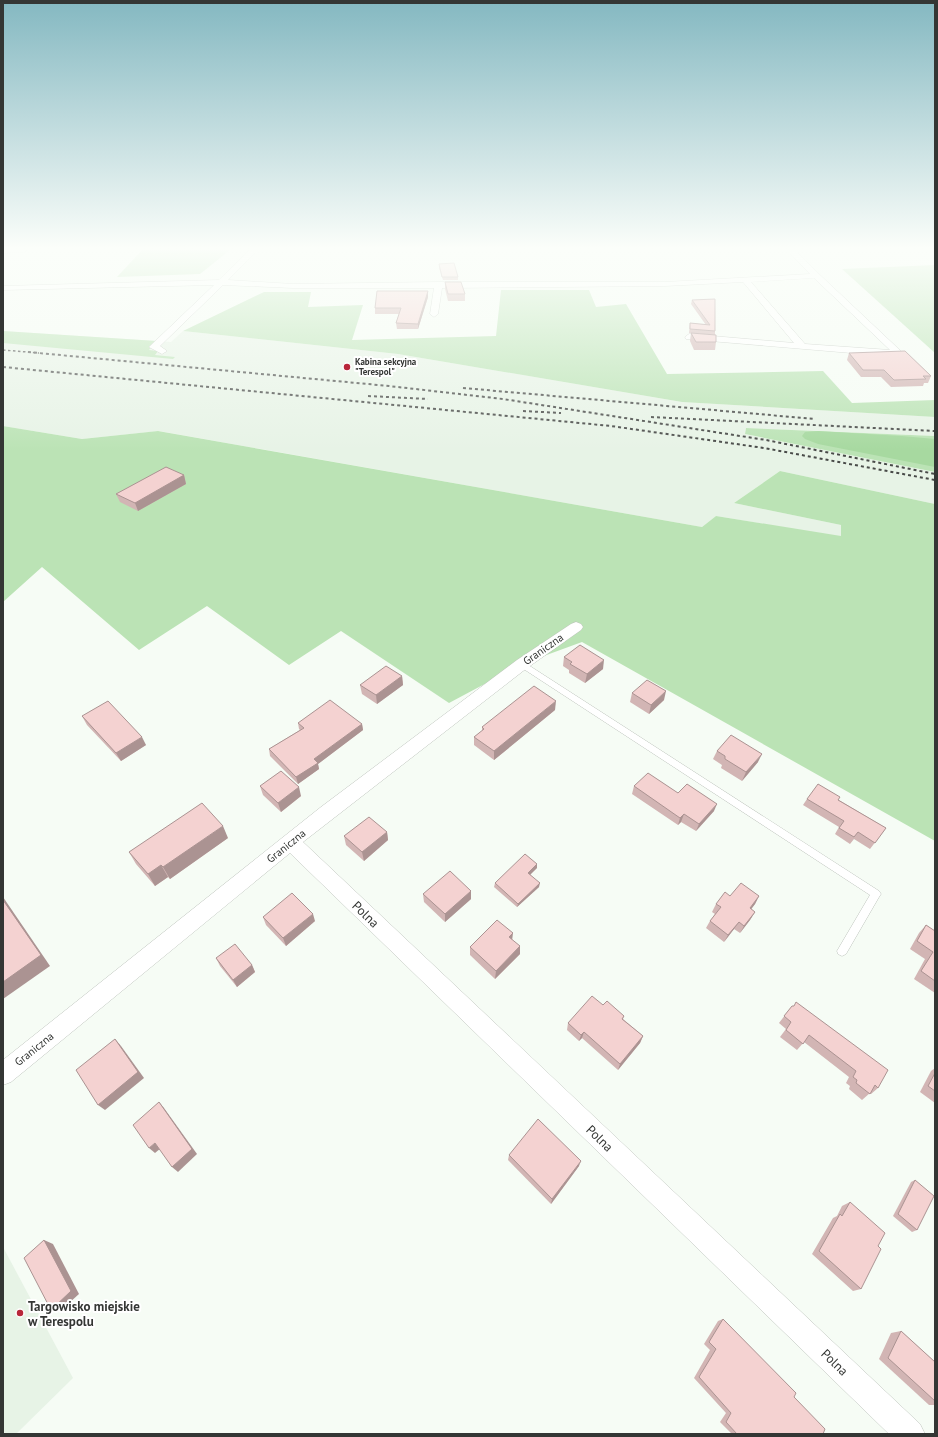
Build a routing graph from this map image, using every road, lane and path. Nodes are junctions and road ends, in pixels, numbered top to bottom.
1 (184, 317) edge
2 (777, 317) edge
3 (860, 317) edge
4 (689, 337) dead end
5 (802, 346) junction
6 (162, 351) dead end
7 (576, 627) dead end
8 (522, 664) junction
9 (291, 842) junction
10 (842, 951) dead end
11 (3, 1074) edge
12 (910, 1434) edge

1 - 6 street
2 - 5 street
3 - 5 street
4 - 5 street
7 - 8 street, Graniczna
8 - 9 street, Graniczna
8 - 10 lane
9 - 11 street, Graniczna
9 - 12 street, Polna

